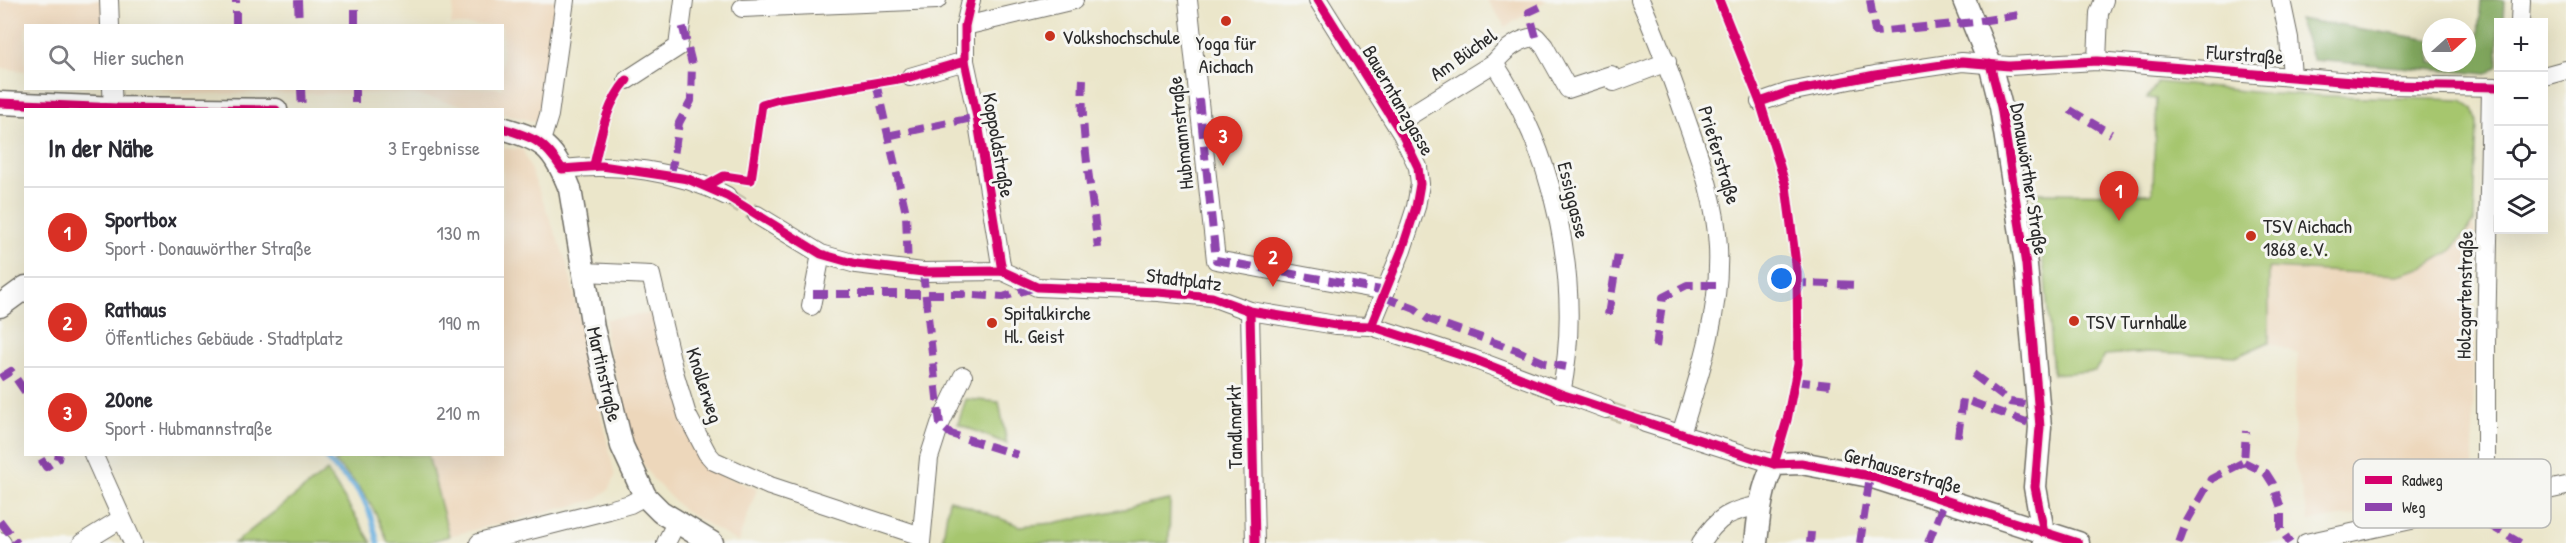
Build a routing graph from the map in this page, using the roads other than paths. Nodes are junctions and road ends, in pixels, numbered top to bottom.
1 (108, 0) edge
2 (565, 0) edge
3 (684, 0) edge
4 (937, 0) edge
5 (971, 0) edge
6 (1074, 0) edge
7 (1188, 0) edge
8 (1318, 0) edge
9 (1640, 0) edge
10 (1964, 0) edge
11 (2104, 0) edge
12 (2281, 0) edge
13 (2521, 0) edge
14 (742, 8) dead end
15 (2520, 18) edge
16 (110, 24) edge
17 (965, 26) junction
18 (964, 60) junction
19 (2097, 61) junction
20 (1666, 62) junction
21 (1494, 63) junction
22 (1990, 64) junction
23 (2566, 70) edge
24 (2548, 75) edge
25 (2292, 76) junction
26 (910, 77) dead end
27 (627, 80) dead end
28 (2494, 87) edge
29 (113, 98) edge
30 (1760, 102) dead end
31 (0, 103) edge
32 (188, 108) edge
33 (2494, 116) edge
34 (1396, 124) junction
35 (504, 129) edge
36 (541, 141) junction
37 (562, 169) junction
38 (727, 196) tunnel mouth
39 (757, 215) tunnel mouth
40 (821, 254) junction
41 (1216, 260) joint
42 (1002, 271) junction
43 (584, 272) junction
44 (1386, 291) junction
45 (23, 293) edge
46 (0, 306) edge
47 (811, 306) dead end
48 (1250, 311) junction
49 (1371, 326) junction
50 (963, 376) dead end
51 (1561, 394) junction
52 (1606, 409) tunnel mouth
53 (1645, 423) tunnel mouth
54 (1681, 434) junction
55 (94, 456) edge
56 (2486, 459) edge
57 (1774, 464) junction
58 (2566, 486) edge
59 (2551, 489) edge
60 (645, 496) junction
61 (1760, 505) junction
62 (121, 519) junction
63 (2374, 528) edge
64 (671, 533) edge
65 (2044, 538) edge
66 (921, 539) edge
67 (82, 543) edge
68 (133, 543) edge
69 (479, 543) edge
70 (712, 543) edge
71 (1255, 543) edge
72 (1701, 543) edge
73 (1756, 543) edge
74 (2078, 543) edge
75 (2306, 543) edge

1 - 16 street
2 - 36 street
3 - 27 street
4 - 14 street
5 - 17 street, Koppoldstraße
6 - 17 street
7 - 41 street, Hubmannstraße
8 - 34 street, Bauerntanzgasse
9 - 20 street, Prieferstraße
10 - 22 main road, Donauwörther Straße
11 - 19 street
12 - 25 street, Flurstraße
13 - 15 street
17 - 18 street, Koppoldstraße
18 - 26 street
18 - 42 street, Koppoldstraße
19 - 22 street, Flurstraße
19 - 25 street, Flurstraße
20 - 21 street, Am Büchel
20 - 54 street, Prieferstraße
21 - 34 street, Am Büchel
21 - 51 street, Essiggasse
22 - 30 street
22 - 65 main road, Donauwörther Straße
23 - 24 street
25 - 28 street, Flurstraße
29 - 31 main road
29 - 32 main road
33 - 56 street, Holzgartenstraße
34 - 44 street, Bauerntanzgasse
35 - 36 main road
36 - 37 main road, Martinstraße
37 - 38 street
37 - 43 main road, Martinstraße
39 - 40 street, Stadtplatz
40 - 42 street, Stadtplatz
40 - 47 street
41 - 44 street, Stadtplatz
42 - 48 street, Stadtplatz
43 - 60 main road, Martinstraße
43 - 66 street, Knollerweg
44 - 49 street, Bauerntanzgasse
45 - 46 main road
48 - 49 street, Stadtplatz
48 - 71 street, Tandlmarkt
49 - 51 street, Stadtplatz
50 - 66 street
51 - 52 street, Stadtplatz
53 - 54 street
54 - 57 street, Gerhauserstraße
55 - 62 street
57 - 61 main road
57 - 65 main road, Gerhauserstraße
58 - 59 street
60 - 64 main road, Martinstraße
60 - 69 street
61 - 72 street
61 - 73 main road
62 - 67 street
62 - 68 street
63 - 75 street
64 - 70 main road, Martinstraße
65 - 74 main road, Gerhauserstraße

